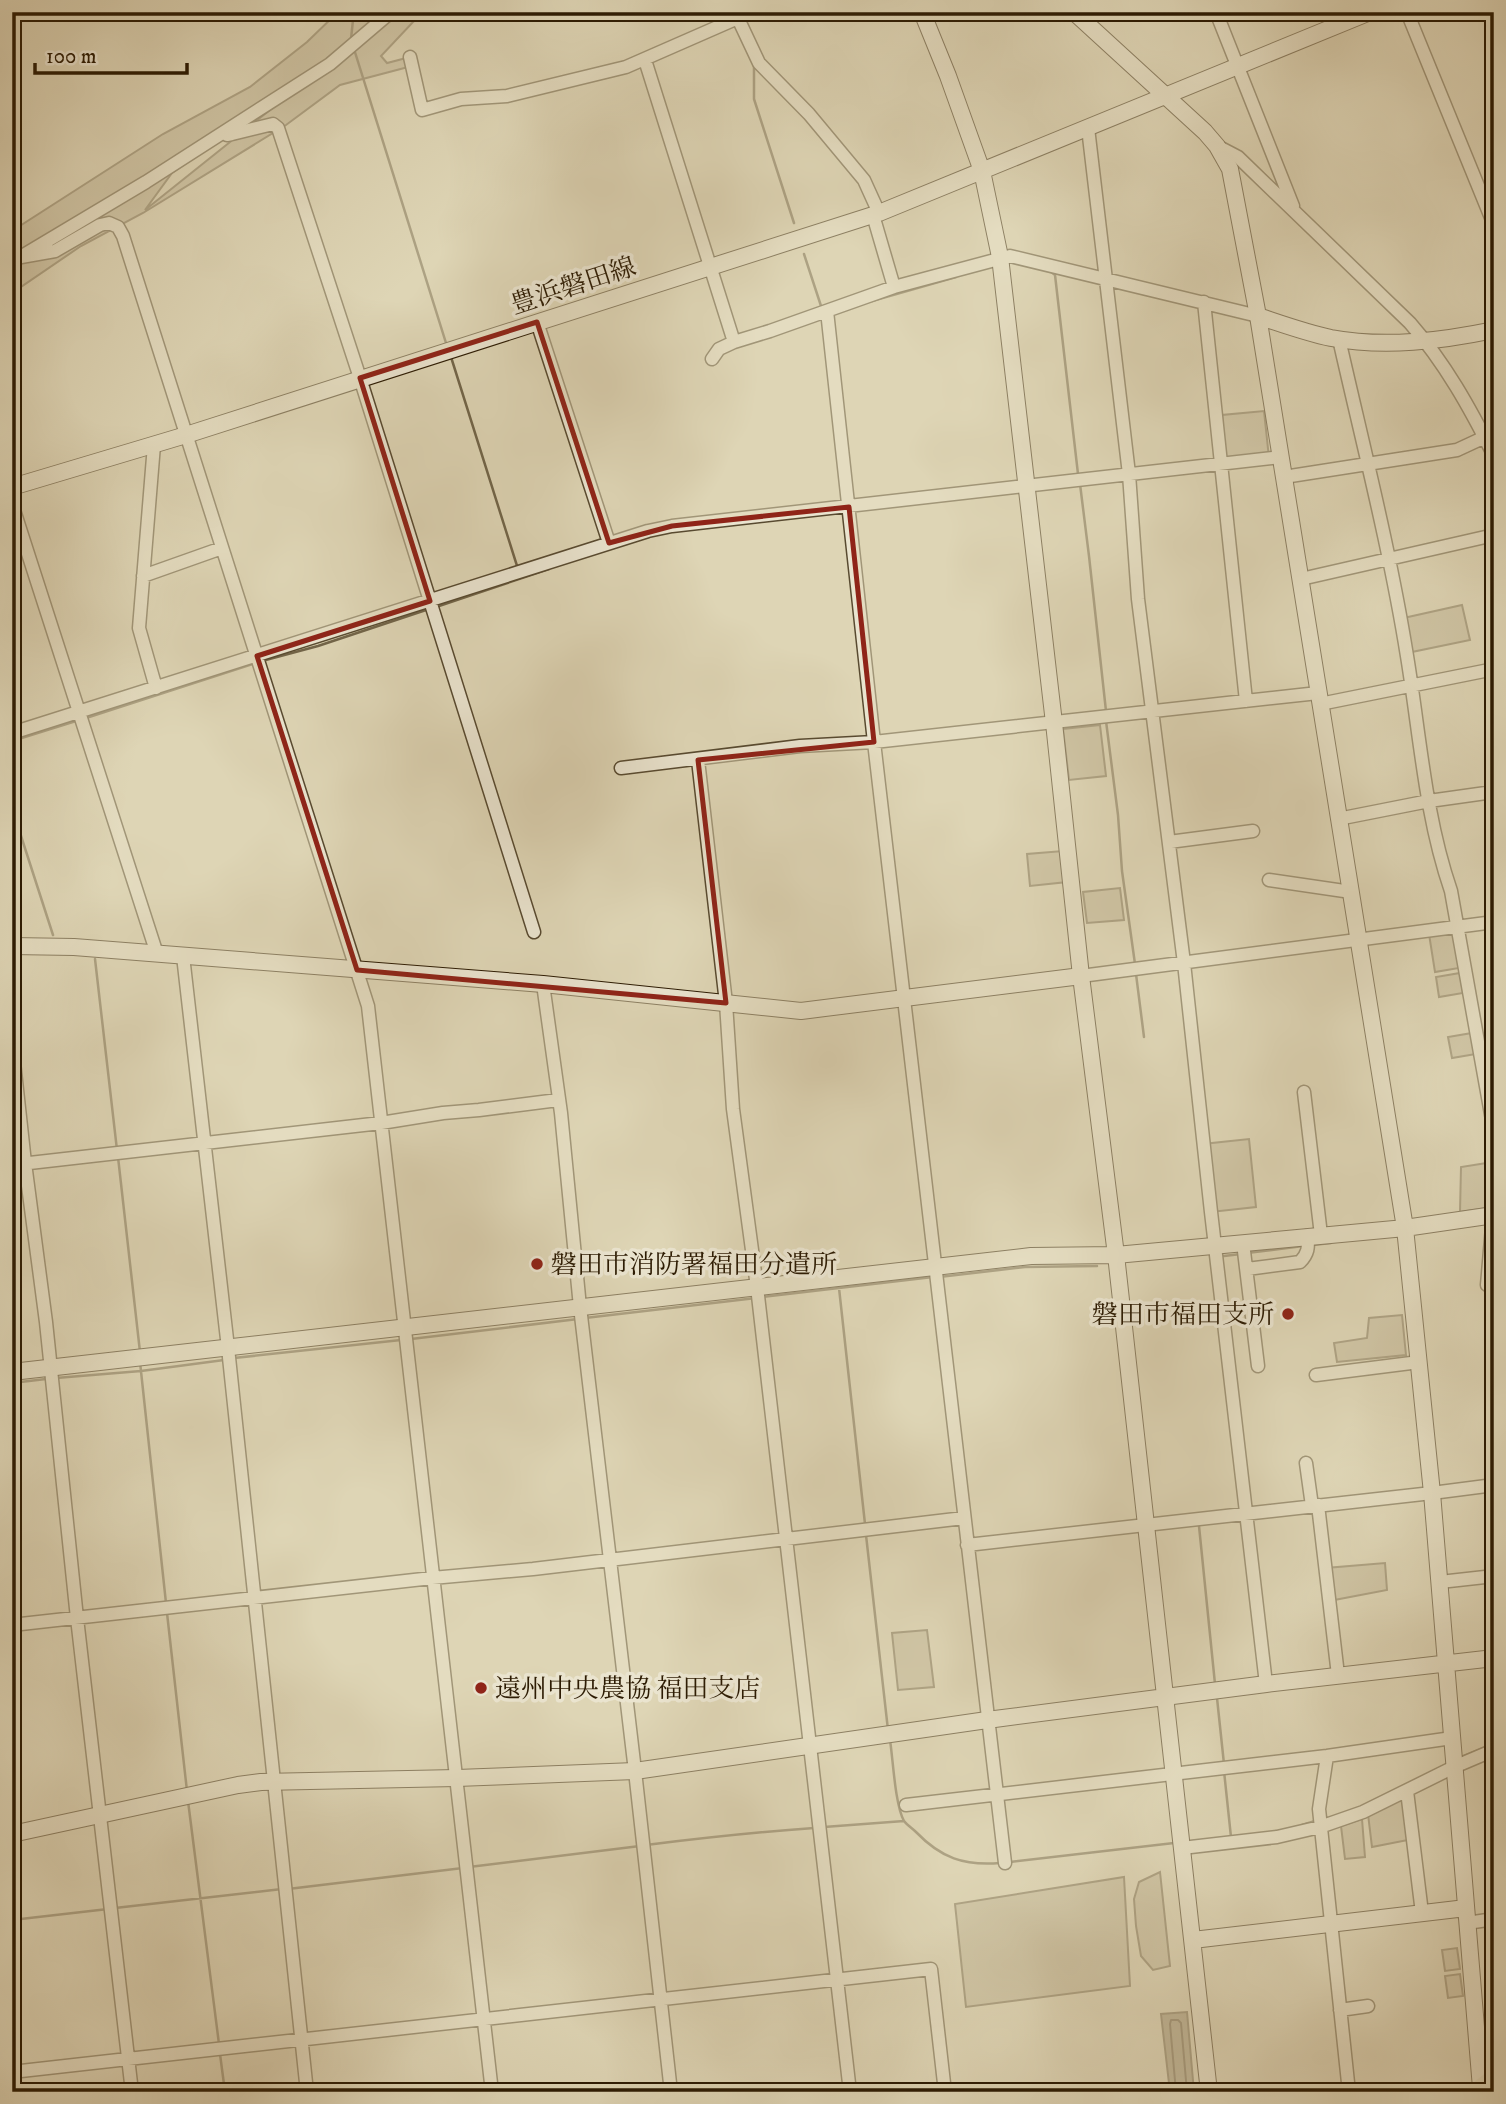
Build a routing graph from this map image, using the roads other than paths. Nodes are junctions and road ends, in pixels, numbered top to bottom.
1 (391, 12) edge
2 (922, 12) edge
3 (1074, 12) edge
4 (1216, 12) edge
5 (1370, 12) edge
6 (1407, 12) edge
7 (737, 15) edge
8 (410, 57) dead end
9 (645, 60) junction
10 (1238, 66) junction
11 (1164, 96) junction
12 (1088, 128) junction
13 (223, 132) junction
14 (1217, 146) junction
15 (982, 172) junction
16 (1294, 209) junction
17 (876, 214) junction
18 (1494, 225) edge
19 (1000, 257) junction
20 (17, 259) edge
21 (710, 267) junction
22 (1105, 279) junction
23 (894, 287) junction
24 (1204, 302) junction
25 (827, 311) junction
26 (1258, 316) junction
27 (537, 322) junction
28 (1494, 330) edge
29 (1339, 339) junction
30 (1426, 341) junction
31 (734, 342) junction
32 (712, 359) dead end
33 (360, 378) junction
34 (186, 435) junction
35 (1485, 437) junction
36 (154, 445) junction
37 (1494, 456) edge
38 (1281, 457) junction
39 (1222, 464) junction
40 (1367, 464) junction
41 (1129, 474) junction
42 (1284, 477) junction
43 (1026, 485) junction
44 (12, 486) edge
45 (12, 504) edge
46 (849, 507) junction
47 (1494, 535) edge
48 (609, 543) junction
49 (222, 548) junction
50 (1388, 559) junction
51 (143, 576) junction
52 (1301, 579) junction
53 (430, 601) junction
54 (257, 656) junction
55 (1494, 669) edge
56 (1412, 686) junction
57 (156, 688) junction
58 (1319, 699) junction
59 (1246, 702) junction
60 (79, 712) junction
61 (1153, 712) junction
62 (1054, 723) junction
63 (12, 733) edge
64 (874, 742) junction
65 (1494, 756) edge
66 (698, 760) junction
67 (621, 768) dead end
68 (1429, 802) junction
69 (1338, 819) junction
70 (1253, 831) dead end
71 (1169, 842) junction
72 (1269, 880) dead end
73 (1351, 892) junction
74 (1494, 922) edge
75 (1457, 927) junction
76 (534, 932) dead end
77 (1359, 940) junction
78 (12, 946) edge
79 (157, 954) junction
80 (183, 956) junction
81 (1184, 963) junction
82 (357, 970) junction
83 (1081, 976) junction
84 (543, 984) junction
85 (905, 998) junction
86 (726, 1003) junction
87 (12, 1044) edge
88 (1488, 1064) edge
89 (1304, 1092) dead end
90 (558, 1100) junction
91 (381, 1123) junction
92 (1494, 1131) edge
93 (204, 1143) junction
94 (18, 1164) edge
95 (1493, 1220) edge
96 (1405, 1228) junction
97 (1312, 1239) junction
98 (1215, 1246) junction
99 (1116, 1255) junction
100 (1245, 1256) junction
101 (935, 1267) junction
102 (1487, 1285) dead end
103 (757, 1287) junction
104 (580, 1307) junction
105 (405, 1327) junction
106 (229, 1348) junction
107 (1419, 1362) junction
108 (1258, 1366) dead end
109 (50, 1368) junction
110 (12, 1372) edge
111 (1316, 1375) dead end
112 (1306, 1463) dead end
113 (1494, 1485) edge
114 (1432, 1493) junction
115 (1315, 1506) junction
116 (1246, 1513) junction
117 (964, 1518) junction
118 (1144, 1525) junction
119 (787, 1538) junction
120 (967, 1545) junction
121 (610, 1558) junction
122 (1494, 1576) edge
123 (432, 1578) junction
124 (1440, 1582) junction
125 (256, 1598) junction
126 (76, 1618) junction
127 (12, 1625) edge
128 (1494, 1658) edge
129 (1447, 1662) junction
130 (1338, 1675) junction
131 (1266, 1684) junction
132 (1165, 1697) junction
133 (987, 1720) junction
134 (1452, 1738) junction
135 (811, 1746) junction
136 (1494, 1750) edge
137 (1327, 1756) junction
138 (1454, 1767) junction
139 (635, 1771) junction
140 (1172, 1773) junction
141 (457, 1778) junction
142 (275, 1782) junction
143 (1407, 1791) junction
144 (996, 1793) junction
145 (906, 1805) dead end
146 (101, 1815) junction
147 (1320, 1827) junction
148 (12, 1834) edge
149 (1182, 1848) junction
150 (1005, 1863) dead end
151 (1422, 1913) junction
152 (1466, 1915) junction
153 (1494, 1919) edge
154 (1330, 1924) junction
155 (1193, 1940) junction
156 (837, 1979) junction
157 (660, 1999) junction
158 (1368, 2006) dead end
159 (1340, 2010) junction
160 (484, 2019) junction
161 (302, 2041) junction
162 (128, 2059) junction
163 (12, 2072) edge
164 (1485, 2086) edge
165 (132, 2092) edge
166 (307, 2092) edge
167 (492, 2092) edge
168 (671, 2092) edge
169 (850, 2092) edge
170 (945, 2092) edge
171 (1209, 2092) edge
172 (1349, 2092) edge

1 - 13 street
2 - 15 street
3 - 11 street
4 - 10 street
5 - 10 street, 豊浜磐田線
6 - 18 street
7 - 9 street
7 - 17 street
8 - 9 street
9 - 21 street
10 - 11 street, 豊浜磐田線
10 - 16 street
11 - 12 street, 豊浜磐田線
11 - 14 street
12 - 15 street, 豊浜磐田線
12 - 22 street
13 - 20 street
13 - 33 street
14 - 16 street
14 - 26 street
15 - 17 street, 豊浜磐田線
15 - 19 street
16 - 30 street
17 - 21 street, 豊浜磐田線
17 - 23 street
19 - 22 street
19 - 23 street
19 - 43 street
20 - 34 street
21 - 27 street, 豊浜磐田線
21 - 31 street
22 - 24 street
22 - 41 street
23 - 25 street
24 - 26 street
24 - 39 street
25 - 31 street
25 - 46 street
26 - 29 street
26 - 38 street
27 - 33 street, 豊浜磐田線
27 - 48 street
28 - 30 street
29 - 30 street
29 - 40 street
30 - 35 street
31 - 32 street
33 - 34 street, 豊浜磐田線
33 - 53 street
34 - 36 street, 豊浜磐田線
34 - 49 street
35 - 37 street
35 - 40 street
36 - 44 street, 豊浜磐田線
36 - 51 street
38 - 39 street
38 - 42 street
39 - 41 street
39 - 59 street
40 - 42 street
40 - 50 street
41 - 43 street
41 - 61 street
42 - 52 street
43 - 46 street
43 - 62 street
45 - 60 street
46 - 48 street
46 - 64 street
47 - 50 street
48 - 53 street
49 - 51 street
49 - 54 street
50 - 52 street
50 - 56 street
51 - 57 street
52 - 58 street
53 - 54 street
53 - 76 street
54 - 57 street
54 - 82 street
55 - 56 street
56 - 58 street
56 - 68 street
57 - 60 street
58 - 59 street
58 - 69 street
59 - 61 street
60 - 63 street
60 - 79 street
61 - 62 street
61 - 71 street
62 - 64 street
62 - 83 street
64 - 66 street
64 - 85 street
65 - 68 street
66 - 67 street
66 - 86 street
68 - 69 street
68 - 75 street
69 - 73 street
70 - 71 street
71 - 81 street
72 - 73 street
73 - 77 street
74 - 75 street
75 - 77 street
75 - 88 street
77 - 81 street
77 - 96 street
78 - 79 street
79 - 80 street
80 - 82 street
80 - 93 street
81 - 83 street
81 - 98 street
82 - 84 street
82 - 91 street
83 - 85 street
83 - 99 street
84 - 86 street
84 - 90 street
85 - 86 street
85 - 101 street
86 - 103 street
87 - 94 street
88 - 92 street
89 - 97 street
90 - 91 street
90 - 104 street
91 - 93 street
91 - 105 street
93 - 94 street
93 - 106 street
94 - 109 street
95 - 96 street
95 - 102 street
96 - 97 street
96 - 107 street
97 - 100 street
97 - 100 street
98 - 99 street
98 - 100 street
98 - 116 street
99 - 101 street
99 - 118 street
100 - 108 street
101 - 103 street
101 - 117 street
103 - 104 street
103 - 119 street
104 - 105 street
104 - 121 street
105 - 106 street
105 - 123 street
106 - 109 street
106 - 125 street
107 - 111 street
107 - 114 street
109 - 110 street
109 - 126 street
112 - 115 street
113 - 114 street
114 - 115 street
114 - 124 street
115 - 116 street
115 - 130 street
116 - 118 street
116 - 131 street
117 - 119 street
117 - 120 street
118 - 120 street
118 - 132 street
119 - 121 street
119 - 135 street
120 - 133 street
121 - 123 street
121 - 139 street
122 - 124 street
123 - 125 street
123 - 141 street
124 - 129 street
125 - 126 street
125 - 142 street
126 - 127 street
126 - 146 street
128 - 129 street
129 - 130 street
129 - 134 street
130 - 131 street
131 - 132 street
132 - 133 street
132 - 140 street
133 - 135 street
133 - 144 street
134 - 137 street
134 - 138 street
135 - 139 street
135 - 156 street
136 - 138 street
137 - 140 street
137 - 147 street
138 - 143 street
138 - 152 street
139 - 141 street
139 - 157 street
140 - 144 street
140 - 149 street
141 - 142 street
141 - 160 street
142 - 146 street
142 - 161 street
143 - 147 street
143 - 151 street
144 - 145 street
144 - 150 street
146 - 148 street
146 - 162 street
147 - 149 street
147 - 154 street
149 - 155 street
151 - 152 street
151 - 154 street
152 - 153 street
152 - 164 street
154 - 155 street
154 - 159 street
155 - 171 street
156 - 157 street
156 - 169 street
156 - 170 street
157 - 160 street
157 - 168 street
158 - 159 street
159 - 172 street
160 - 161 street
160 - 167 street
161 - 162 street
161 - 166 street
162 - 163 street
162 - 165 street

